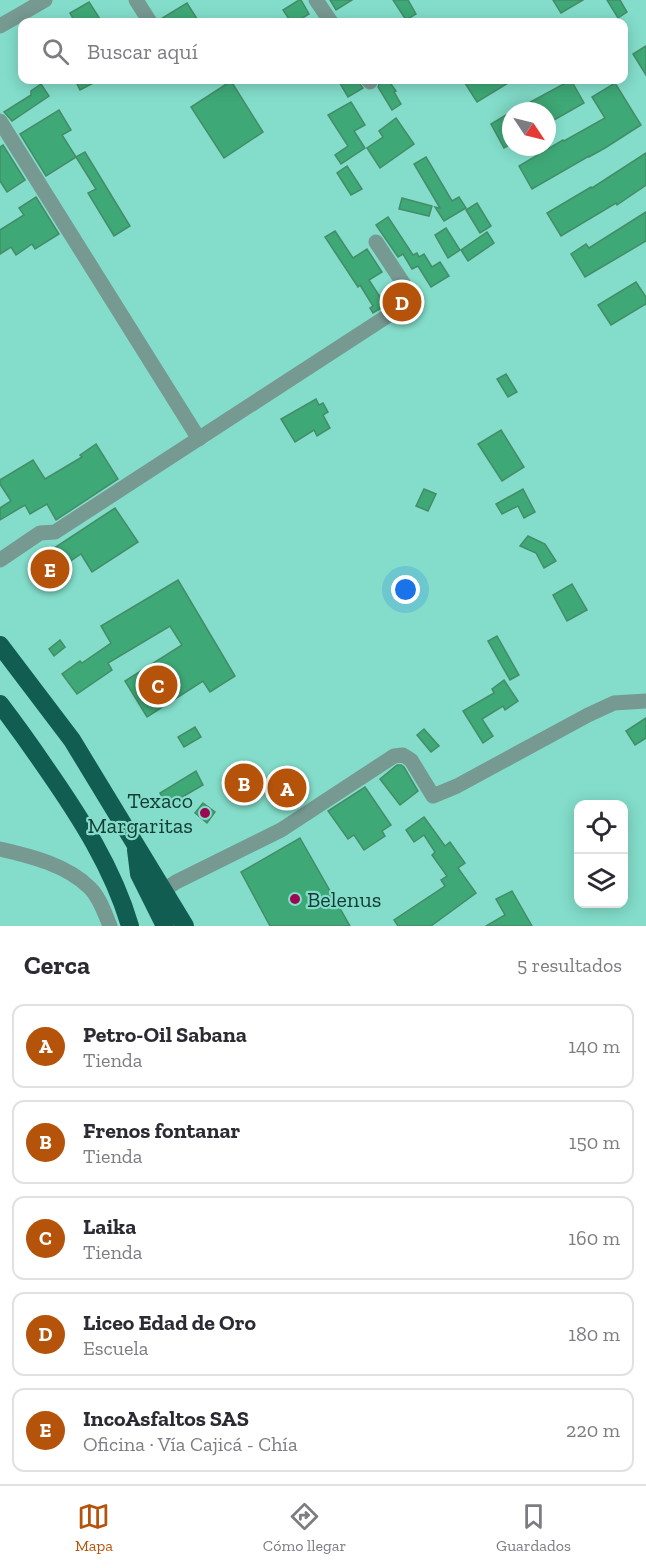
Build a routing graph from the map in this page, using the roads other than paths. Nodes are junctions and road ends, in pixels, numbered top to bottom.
1 (45, 0) edge
2 (136, 0) edge
3 (316, 0) edge
4 (147, 18) edge
5 (328, 18) edge
6 (0, 26) edge
7 (0, 121) edge
8 (375, 242) dead end
9 (200, 439) junction
10 (0, 560) edge
11 (0, 645) edge
12 (646, 700) edge
13 (0, 704) edge
14 (135, 841) junction
15 (0, 849) edge
16 (164, 890) junction
17 (110, 926) edge
18 (130, 926) edge
19 (165, 926) edge
20 (185, 926) edge

1 - 6 street
2 - 4 street
3 - 5 street
7 - 9 street
8 - 9 street
9 - 10 street
11 - 14 highway
12 - 16 street
13 - 18 highway
14 - 16 highway
14 - 19 highway
15 - 17 street
16 - 20 highway

